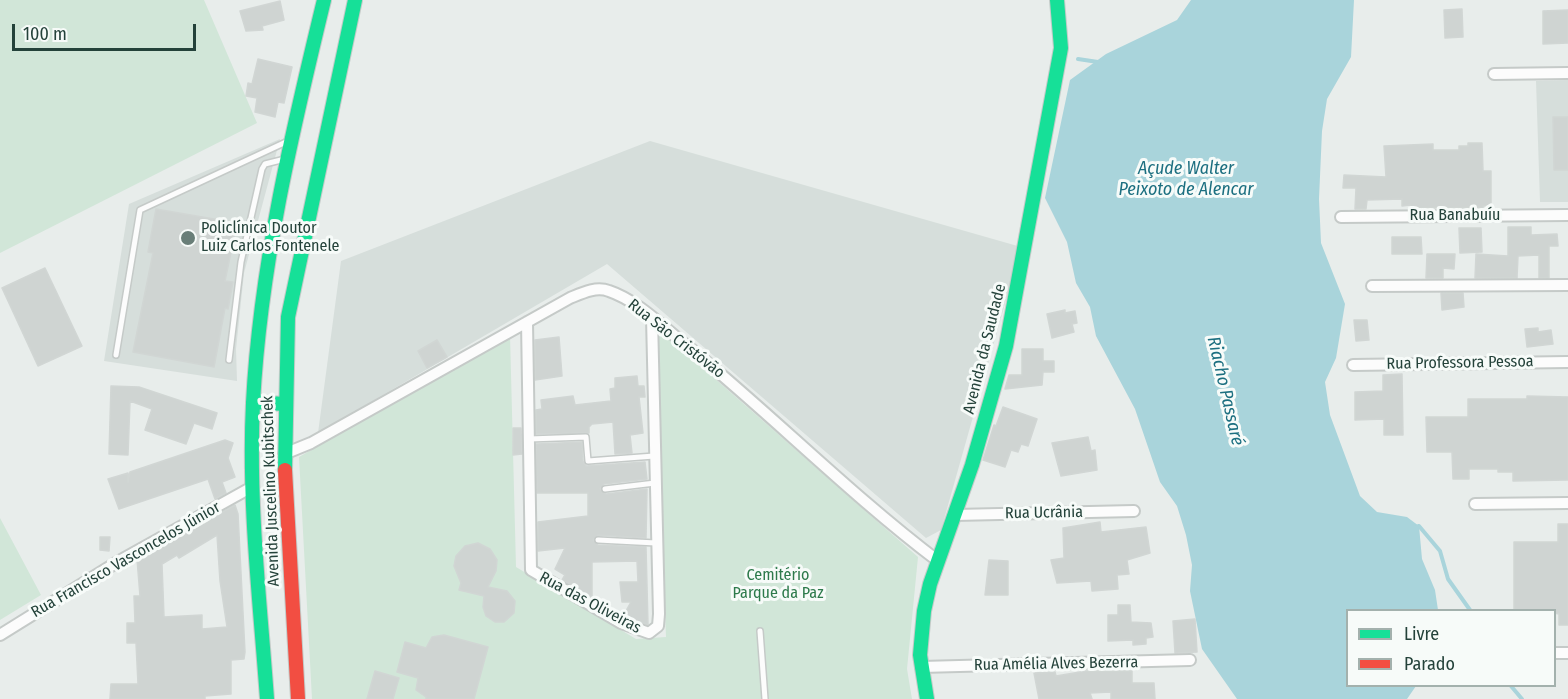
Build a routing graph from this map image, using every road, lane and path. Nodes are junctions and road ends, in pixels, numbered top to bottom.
1 (324, 0) edge
2 (355, 0) edge
3 (1057, 0) edge
4 (1568, 73) edge
5 (1494, 74) dead end
6 (293, 139) junction
7 (289, 158) junction
8 (1568, 215) edge
9 (1341, 217) dead end
10 (1568, 285) edge
11 (1372, 286) dead end
12 (652, 318) junction
13 (526, 322) junction
14 (116, 355) dead end
15 (229, 360) dead end
16 (1568, 362) edge
17 (1353, 365) dead end
18 (254, 402) junction
19 (284, 404) junction
20 (527, 440) junction
21 (284, 454) junction
22 (654, 456) junction
23 (655, 483) junction
24 (252, 487) junction
25 (605, 489) dead end
26 (1568, 503) edge
27 (1475, 504) dead end
28 (1134, 511) dead end
29 (955, 515) junction
30 (598, 540) dead end
31 (657, 543) junction
32 (938, 561) junction
33 (760, 631) dead end
34 (0, 635) edge
35 (1190, 660) dead end
36 (921, 667) junction
37 (267, 699) edge
38 (298, 699) edge
39 (765, 699) edge
40 (927, 699) edge

1 - 6 main road, Avenida Juscelino Kubitschek
2 - 19 main road, Avenida Juscelino Kubitschek
3 - 29 main road, Avenida da Saudade
4 - 5 street
6 - 7 main road, Avenida Juscelino Kubitschek
6 - 14 lane
7 - 15 lane
7 - 18 main road, Avenida Juscelino Kubitschek
8 - 9 street, Rua Banabuíu
10 - 11 street
12 - 13 street, Rua São Cristóvão
12 - 22 street, Rua das Oliveiras
12 - 32 street, Rua São Cristóvão
13 - 20 street, Rua das Oliveiras
13 - 21 street, Rua São Cristóvão
16 - 17 street, Rua Professora Pessoa
18 - 19 main road
18 - 24 main road, Avenida Juscelino Kubitschek
19 - 21 main road, Avenida Juscelino Kubitschek
20 - 22 lane
20 - 31 street, Rua das Oliveiras
21 - 38 main road, Avenida Juscelino Kubitschek
22 - 23 street, Rua das Oliveiras
23 - 25 lane
23 - 31 street, Rua das Oliveiras
24 - 34 street, Rua Francisco Vasconcelos Júnior
24 - 37 main road, Avenida Juscelino Kubitschek
26 - 27 street
28 - 29 street, Rua Ucrânia
29 - 32 main road, Avenida da Saudade
30 - 31 lane
32 - 36 main road, Avenida da Saudade
33 - 39 lane
35 - 36 street, Rua Amélia Alves Bezerra
36 - 40 main road, Avenida da Saudade

